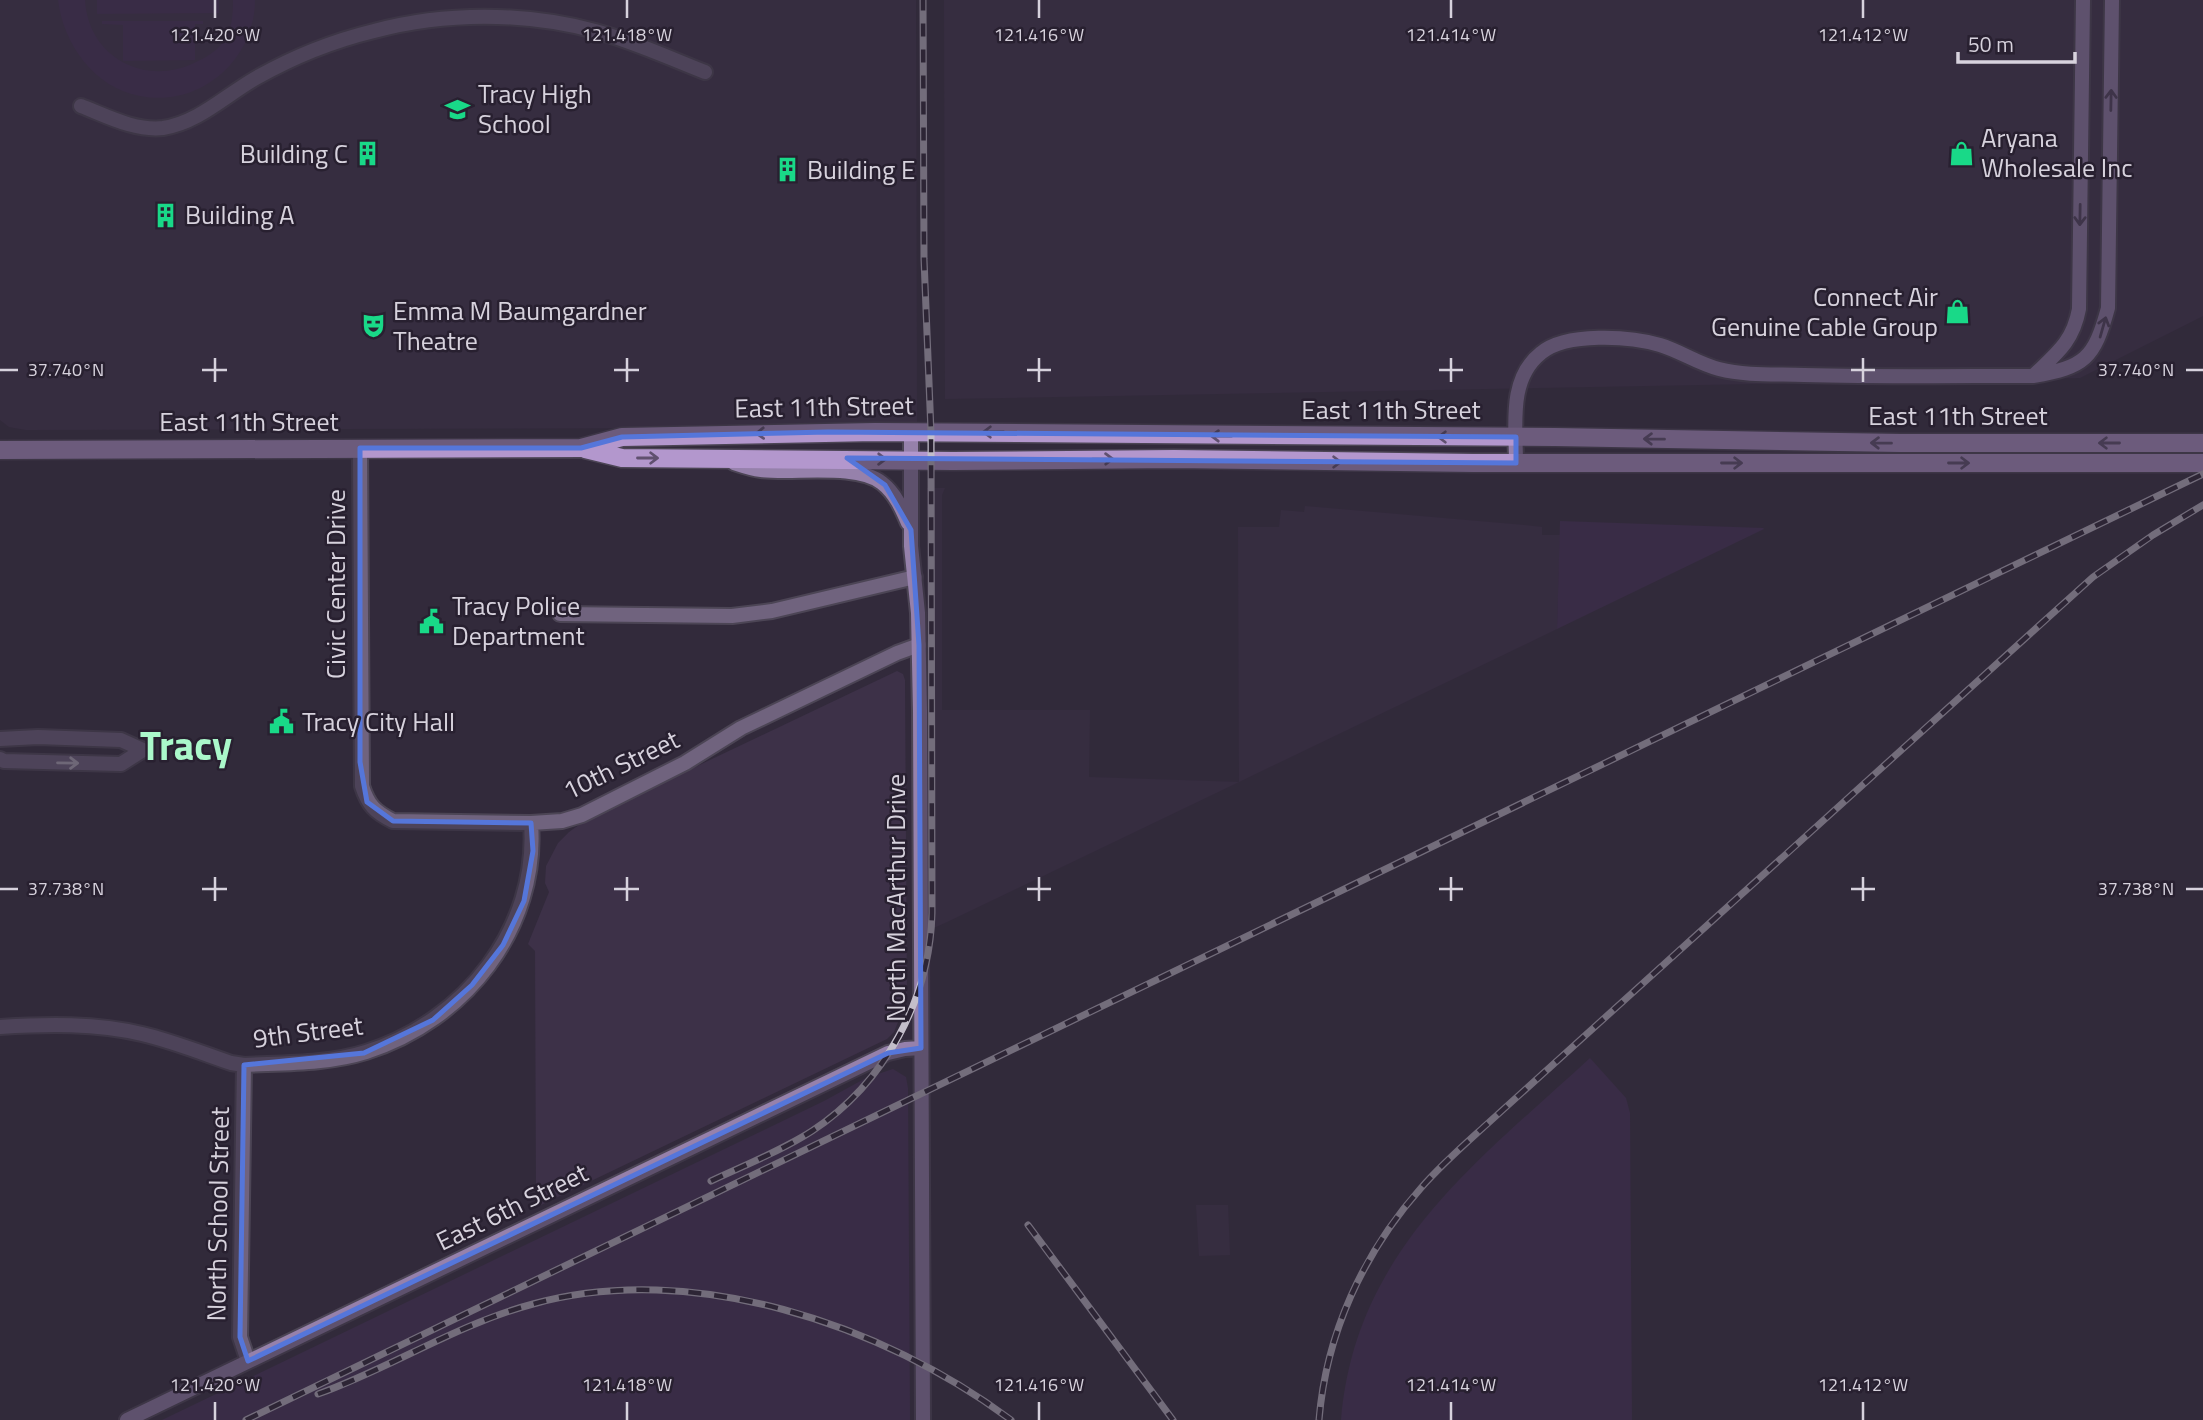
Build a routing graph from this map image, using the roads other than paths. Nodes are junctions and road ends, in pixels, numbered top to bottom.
1 (2083, 0) edge
2 (2112, 0) edge
3 (705, 72) dead end
4 (81, 106) dead end
5 (2033, 376) junction
6 (911, 432) junction
7 (1516, 437) junction
8 (2203, 443) edge
9 (360, 448) junction
10 (581, 448) junction
11 (0, 450) edge
12 (716, 458) junction
13 (911, 460) junction
14 (1516, 463) junction
15 (2203, 463) edge
16 (911, 530) junction
17 (915, 577) junction
18 (560, 614) dead end
19 (919, 645) junction
20 (0, 739) edge
21 (0, 759) edge
22 (360, 762) joint
23 (531, 823) junction
24 (0, 1027) edge
25 (921, 1048) junction
26 (244, 1065) junction
27 (248, 1361) junction
28 (127, 1420) edge
29 (923, 1420) edge

1 -> 5 main road
5 -> 2 main road
3 - 4 street
5 - 7 main road
7 -> 6 main road, East 11th Street
6 -> 10 main road, East 11th Street
6 - 13 main road, North MacArthur Drive
8 -> 7 main road, East 11th Street
7 - 14 main road
9 - 10 main road, East 11th Street
9 - 11 main road, East 11th Street
9 - 22 street, Civic Center Drive
10 -> 12 main road, East 11th Street
12 -> 13 main road, East 11th Street
12 - 16 main road
13 -> 14 main road, East 11th Street
13 - 16 main road, North MacArthur Drive
14 -> 15 main road, East 11th Street
16 - 17 main road, North MacArthur Drive
17 - 18 street
17 - 19 main road, North MacArthur Drive
19 - 23 street, 10th Street
19 - 25 main road, North MacArthur Drive
21 -> 20 street
22 - 23 street, 10th Street
23 - 26 street, 9th Street
24 - 26 street, 9th Street
25 - 27 main road, East 6th Street
25 - 29 main road, North MacArthur Drive
26 - 27 street, North School Street
27 - 28 main road, East 6th Street

